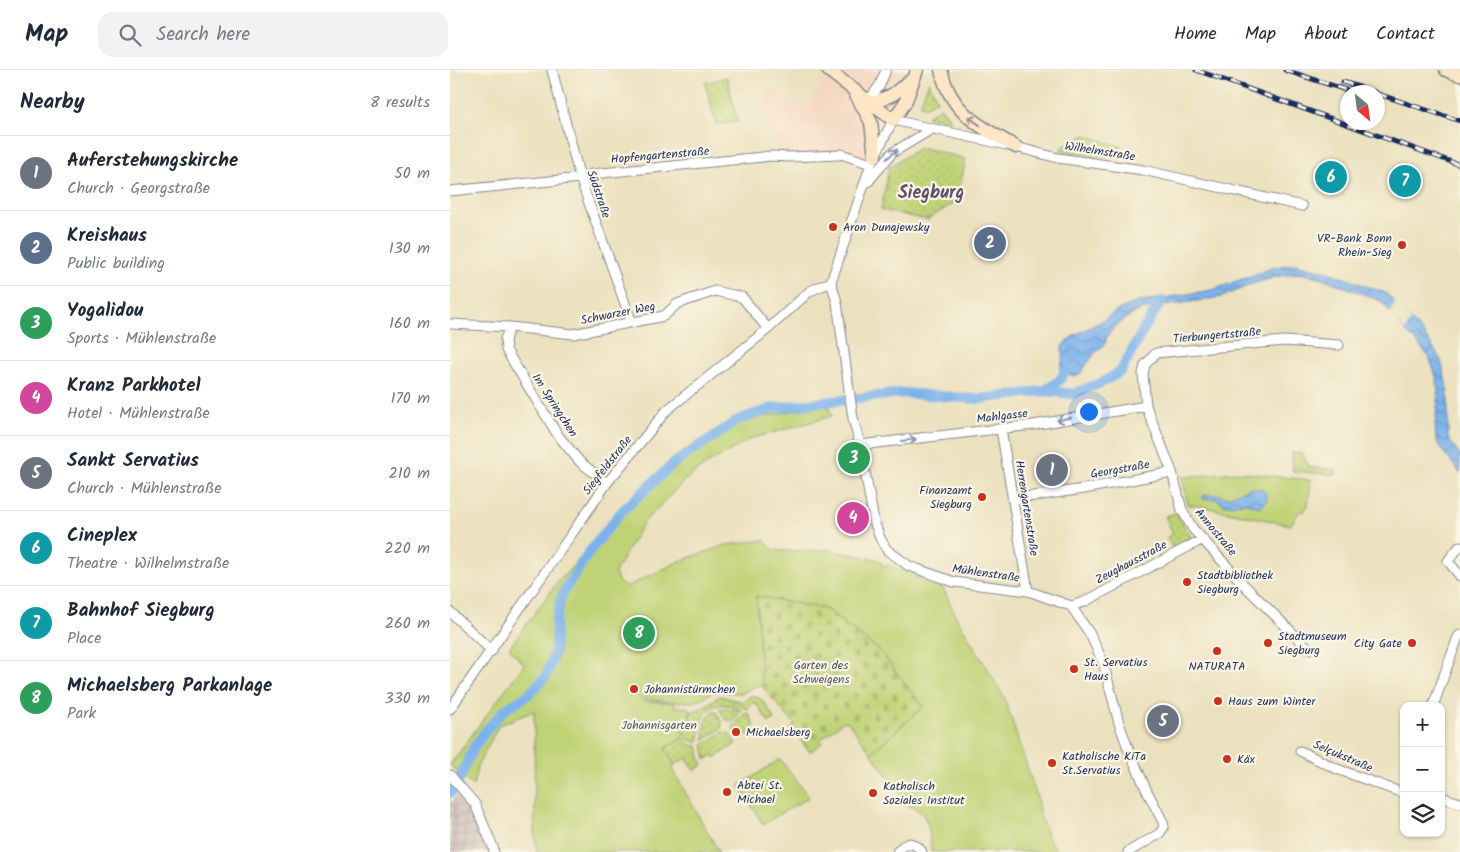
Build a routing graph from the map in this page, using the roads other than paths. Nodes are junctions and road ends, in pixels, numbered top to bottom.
1 (552, 70) edge
2 (828, 70) edge
3 (886, 70) edge
4 (941, 70) edge
5 (1446, 70) edge
6 (915, 74) edge
7 (1460, 75) edge
8 (853, 89) junction
9 (871, 102) junction
10 (894, 120) junction
11 (932, 129) junction
12 (1016, 146) junction
13 (873, 160) junction
14 (580, 178) junction
15 (862, 190) junction
16 (450, 191) edge
17 (1302, 206) dead end
18 (831, 282) junction
19 (632, 323) junction
20 (450, 324) edge
21 (510, 327) junction
22 (768, 329) junction
23 (1339, 345) dead end
24 (1146, 406) junction
25 (1001, 429) junction
26 (860, 445) junction
27 (1172, 472) junction
28 (607, 483) junction
29 (1013, 499) junction
30 (1203, 539) junction
31 (1460, 546) edge
32 (1460, 576) edge
33 (1028, 591) junction
34 (1071, 606) junction
35 (450, 612) edge
36 (1459, 636) edge
37 (1309, 648) dead end
38 (492, 650) junction
39 (1435, 702) edge
40 (450, 709) edge
41 (1300, 751) dead end
42 (450, 775) edge
43 (1400, 792) edge
44 (1445, 798) edge
45 (1460, 802) edge
46 (494, 852) edge
47 (897, 852) edge
48 (922, 852) edge
49 (1128, 852) edge

1 - 14 street, Südstraße
2 - 8 main road
3 - 9 street
12 -> 4 main road
5 - 7 main road
6 - 9 main road
6 - 10 main road
8 - 9 main road
8 - 13 main road
9 - 10 main road
10 - 11 street, Wilhelmstraße
10 - 13 street
11 - 12 street, Wilhelmstraße
15 -> 11 street
12 - 17 street, Wilhelmstraße
13 - 14 street, Hopfengartenstraße
13 - 15 street
14 - 16 street, Hopfengartenstraße
14 - 19 street, Südstraße
15 - 18 street
18 - 22 street, Siegfeldstraße
18 - 26 street, Mühlenstraße
19 - 21 street, Schwarzer Weg
19 - 22 street, Schwarzer Weg
20 - 21 street, Schwarzer Weg
21 - 28 street, Im Springchen
22 - 28 street, Siegfeldstraße
23 - 24 street, Tierbungertstraße
24 -> 25 street, Mahlgasse
24 - 27 street, Annostraße
26 -> 25 street, Mahlgasse
25 - 29 street, Herrengartenstraße
26 - 33 street, Mühlenstraße
27 - 29 street, Georgstraße
27 - 30 street, Annostraße
28 - 38 street, Siegfeldstraße
29 - 33 street, Herrengartenstraße
30 - 34 street, Zeughausstraße
30 - 37 street, Annostraße
31 - 32 street
33 - 34 street, Mühlenstraße
34 - 49 street
35 - 38 street
36 - 39 street
38 - 40 street, Siegfeldstraße
41 - 43 street, Selçukstraße
42 - 46 street
44 - 45 street
47 - 48 street

